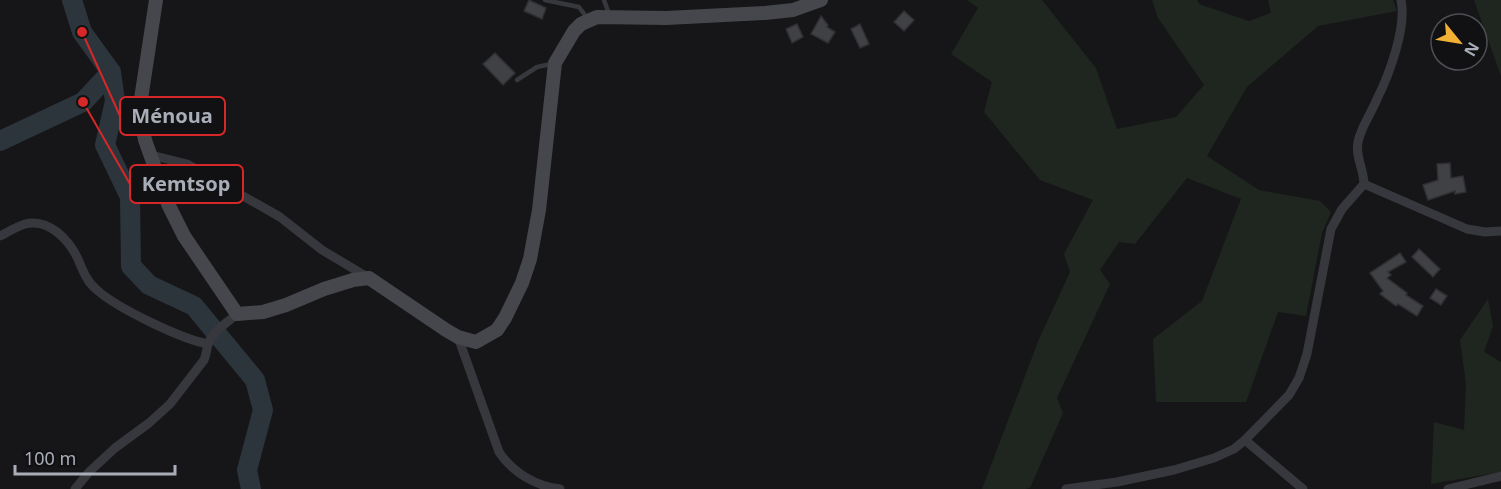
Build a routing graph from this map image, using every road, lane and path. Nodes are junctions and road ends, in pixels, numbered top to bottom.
1 (156, 0) edge
2 (545, 0) edge
3 (604, 0) edge
4 (821, 0) edge
5 (1401, 0) edge
6 (610, 17) junction
7 (588, 20) junction
8 (555, 63) junction
9 (517, 80) dead end
10 (151, 155) junction
11 (1364, 184) junction
12 (1501, 231) edge
13 (0, 236) edge
14 (369, 278) junction
15 (237, 314) junction
16 (458, 337) junction
17 (210, 340) junction
18 (1245, 440) junction
19 (1501, 476) edge
20 (75, 489) edge
21 (560, 489) edge
22 (1066, 489) edge
23 (1303, 489) edge
24 (1448, 489) edge

1 - 10 street
2 - 7 lane
3 - 6 lane
4 - 6 street
5 - 11 street
6 - 7 street
7 - 8 street
8 - 9 lane
8 - 16 street
10 - 14 street
10 - 15 street
11 - 12 street
11 - 18 street
13 - 17 street
14 - 15 street
14 - 16 street
15 - 17 street
16 - 21 street
17 - 20 street
18 - 22 street
18 - 23 street
19 - 24 street

